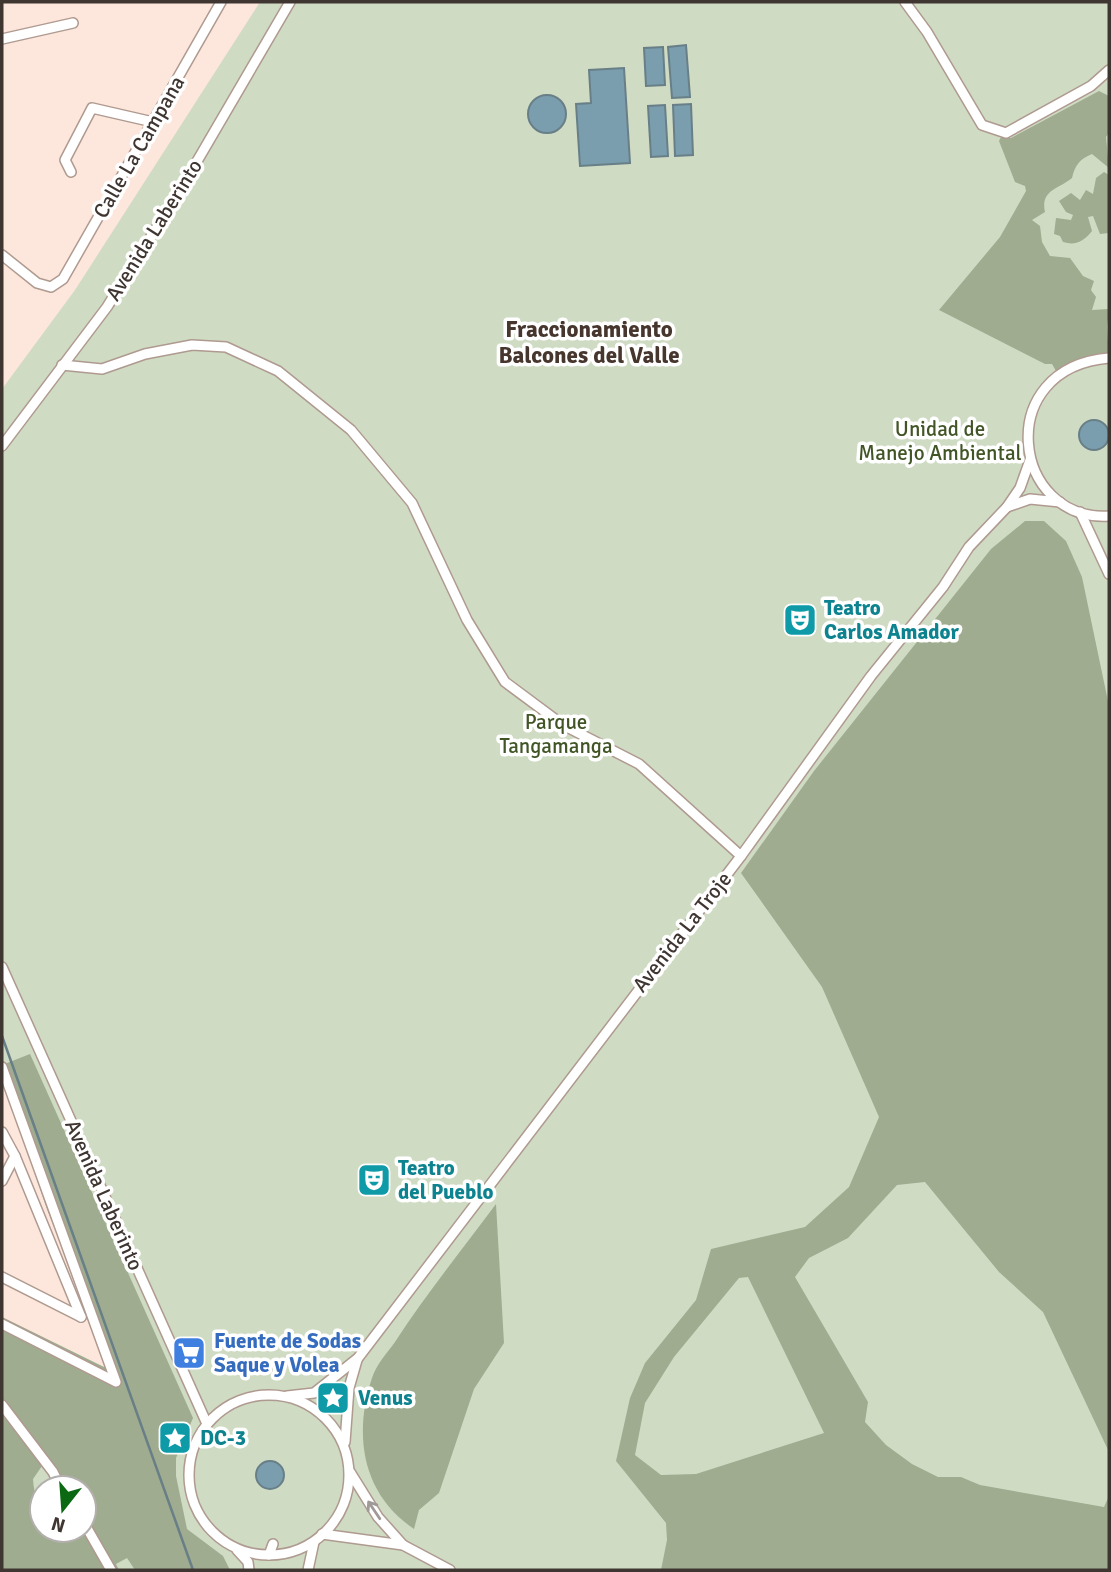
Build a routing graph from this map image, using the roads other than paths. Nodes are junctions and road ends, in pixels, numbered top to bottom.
1 (221, 2) edge
2 (289, 2) edge
3 (905, 2) edge
4 (73, 23) dead end
5 (2, 39) edge
6 (1109, 70) edge
7 (153, 122) junction
8 (71, 172) dead end
9 (2, 255) edge
10 (1109, 358) edge
11 (62, 365) junction
12 (2, 446) edge
13 (1030, 460) junction
14 (1061, 502) junction
15 (1007, 507) junction
16 (1080, 512) junction
17 (1109, 516) edge
18 (1109, 574) edge
19 (741, 856) junction
20 (2, 967) edge
21 (2, 1068) edge
22 (2, 1132) edge
23 (15, 1156) junction
24 (2, 1181) edge
25 (2, 1277) edge
26 (2, 1324) edge
27 (358, 1358) junction
28 (287, 1396) junction
29 (2, 1405) edge
30 (206, 1424) junction
31 (345, 1446) junction
32 (350, 1472) junction
33 (54, 1474) edge
34 (322, 1534) junction
35 (314, 1542) junction
36 (96, 1544) edge
37 (273, 1544) dead end
38 (403, 1545) junction
39 (236, 1549) junction
40 (269, 1555) junction
41 (111, 1570) edge
42 (248, 1570) edge
43 (308, 1570) edge
44 (450, 1570) edge

1 - 7 street, Calle La Campana
2 - 11 street, Avenida Laberinto
3 - 6 street
4 - 5 street
7 - 8 street
7 - 9 street, Calle La Campana
10 - 13 street
11 - 12 street, Avenida Laberinto
11 - 19 street
13 - 14 street
13 - 15 street, Avenida La Troje
14 - 15 street
14 - 16 street
15 - 19 street, Avenida La Troje
16 - 17 street
16 - 18 street
19 - 27 street, Avenida La Troje
20 - 30 street, Avenida Laberinto
21 - 26 street
22 - 23 street
23 - 24 street
23 - 25 street
27 - 28 street, Avenida La Troje
27 - 31 street, Avenida La Troje
28 - 30 street
28 - 31 street
29 - 33 street
30 - 39 street
31 - 32 street
32 - 34 street
38 -> 32 street
34 - 35 street
34 - 38 street
35 - 40 street
35 - 43 street
36 - 41 street
37 - 40 street
38 - 44 street
39 - 40 street
39 - 42 street

